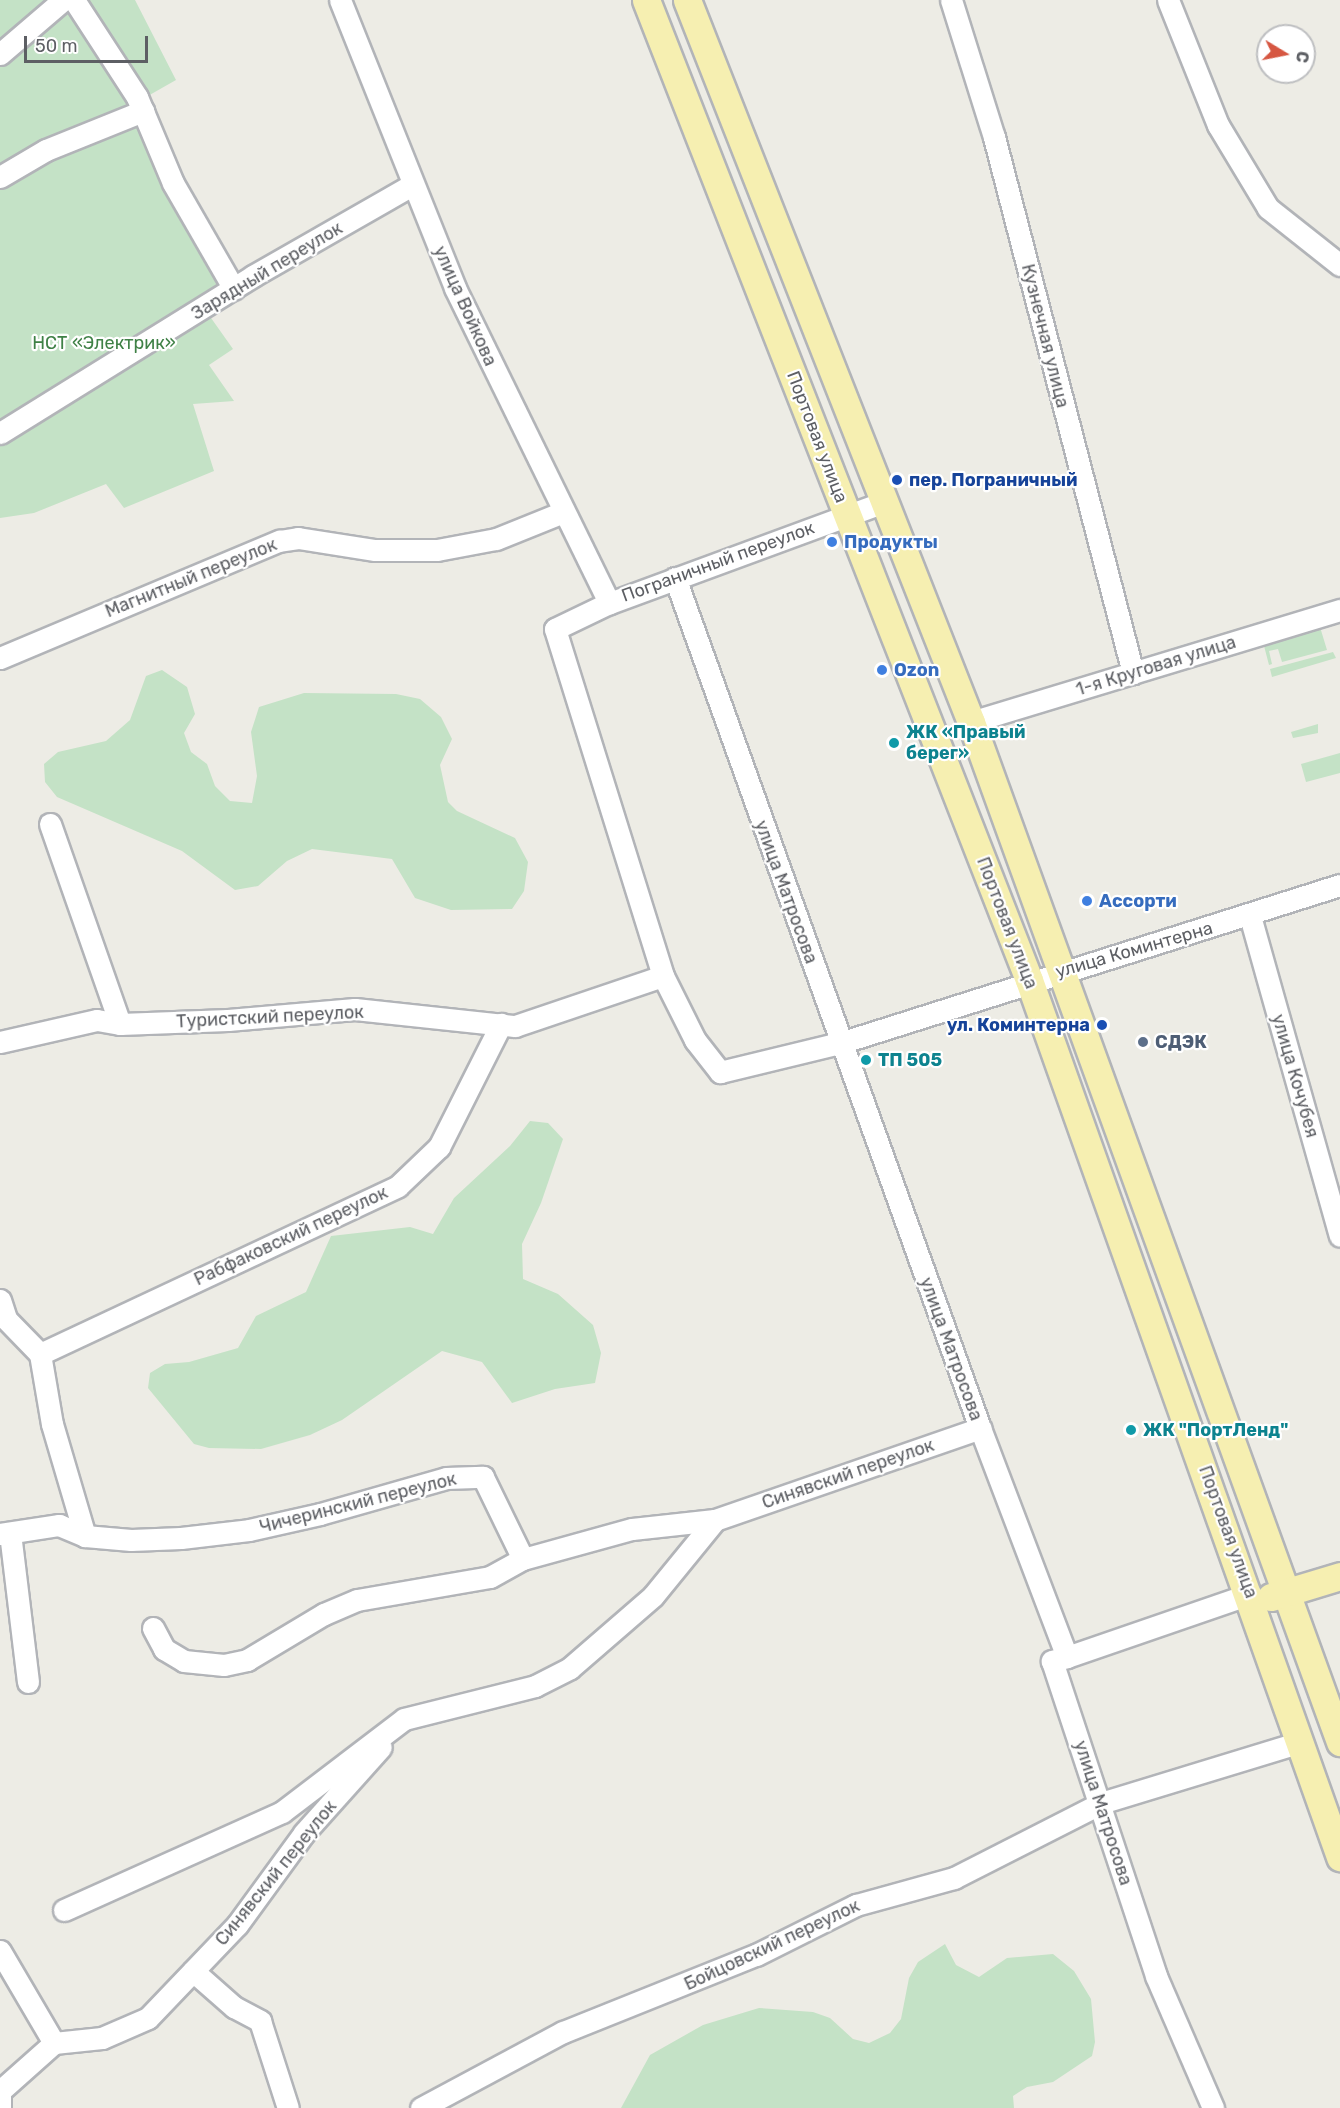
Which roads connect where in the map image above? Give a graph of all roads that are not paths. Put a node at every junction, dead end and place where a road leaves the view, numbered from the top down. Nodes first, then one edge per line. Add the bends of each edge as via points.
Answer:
1 (63, 0) edge
2 (74, 0) edge
3 (340, 0) edge
4 (646, 0) edge
5 (687, 0) edge
6 (951, 0) edge
7 (1168, 0) edge
8 (0, 54) edge
9 (143, 111) junction
10 (0, 177) edge
11 (412, 185) junction
12 (1340, 265) edge
13 (234, 289) junction
14 (0, 433) edge
15 (884, 502) junction
16 (563, 512) junction
17 (848, 515) junction
18 (675, 578) junction
19 (609, 603) junction
20 (1340, 610) edge
21 (0, 658) edge
22 (1133, 674) junction
23 (971, 722) junction
24 (51, 824) dead end
25 (1340, 885) edge
26 (1250, 916) junction
27 (1062, 970) junction
28 (663, 976) junction
29 (1029, 980) junction
30 (120, 1024) junction
31 (501, 1024) junction
32 (0, 1042) edge
33 (840, 1043) junction
34 (1340, 1236) edge
35 (0, 1300) edge
36 (40, 1354) junction
37 (980, 1428) junction
38 (715, 1520) junction
39 (5, 1533) edge
40 (85, 1536) junction
41 (523, 1559) junction
42 (1340, 1576) edge
43 (1286, 1592) junction
44 (1251, 1598) junction
45 (153, 1628) dead end
46 (1067, 1657) junction
47 (28, 1682) dead end
48 (390, 1730) junction
49 (1300, 1742) junction
50 (1340, 1742) edge
51 (1101, 1803) junction
52 (1340, 1857) edge
53 (64, 1910) dead end
54 (0, 1951) edge
55 (193, 1971) junction
56 (54, 2043) junction
57 (0, 2108) edge
58 (288, 2108) edge
59 (422, 2108) edge
60 (1213, 2108) edge

1 - 8 street
2 - 9 street
3 - 11 street, улица Войкова
4 - 17 main road, Портовая улица
5 - 15 main road, Портовая улица
6 - 22 street, Кузнечная улица via 994,137
7 - 12 street via 1218,125 1268,208
9 - 10 street via 46,150
9 - 13 street via 173,183
11 - 13 street, Зарядный переулок
11 - 16 street, улица Войкова via 455,288
13 - 14 street, Зарядный переулок
15 - 17 street, Пограничный переулок
15 - 23 main road, Портовая улица
16 - 19 street, улица Войкова
16 - 21 street, Магнитный переулок via 496,539 437,550 375,550 298,538 279,541
17 - 18 street, Пограничный переулок
17 - 29 main road, Портовая улица
18 - 19 street, Пограничный переулок
18 - 33 street, улица Матросова
19 - 28 street, Пограничный переулок via 555,629
20 - 22 street, 1-я Круговая улица
22 - 23 street, 1-я Круговая улица
23 - 27 main road, Портовая улица
24 - 30 street
25 - 26 street, улица Коминтерна
26 - 27 street, улица Коминтерна
26 - 34 street, улица Кочубея
27 - 29 street, улица Коминтерна
27 - 43 main road, Портовая улица
28 - 31 street, Туристский переулок via 515,1026
28 - 33 street, улица Коминтерна via 695,1040 720,1072
29 - 33 street, улица Коминтерна
29 - 44 main road, Портовая улица
30 - 31 street, Туристский переулок via 355,1010
30 - 32 street, Туристский переулок via 97,1020
31 - 36 street, Рабфаковский переулок via 439,1147 398,1186
33 - 37 street, улица Матросова
35 - 36 street via 6,1319
36 - 40 street via 52,1424
37 - 38 street, Синявский переулок
37 - 46 street, улица Матросова
38 - 41 street, Синявский переулок via 632,1529
38 - 48 street, Синявский переулок via 653,1596 570,1668 535,1686 404,1719
39 - 40 street, Чичеринский переулок via 58,1525
39 - 47 street
40 - 41 street, Чичеринский переулок via 131,1540 249,1530 446,1478 483,1477
41 - 45 street, Синявский переулок via 490,1577 357,1600 324,1614 247,1660 224,1665 184,1660 164,1649
42 - 43 main road
43 - 44 main road
43 - 50 main road, Портовая улица
44 - 46 street
44 - 49 main road, Портовая улица
46 - 51 street, улица Матросова via 1052,1661
48 - 53 street, Синявский переулок via 282,1812
48 - 55 street, Синявский переулок via 377,1756 304,1833 237,1925
49 - 51 street, Бойцовский переулок
49 - 52 main road, Портовая улица
51 - 59 street, Бойцовский переулок via 954,1878 856,1905 756,1955 562,2032
51 - 60 street, улица Матросова via 1156,1976
54 - 56 street
55 - 56 street, Синявский переулок via 148,2018 102,2038
55 - 58 street via 234,2007 260,2021
56 - 57 street via 0,2091

